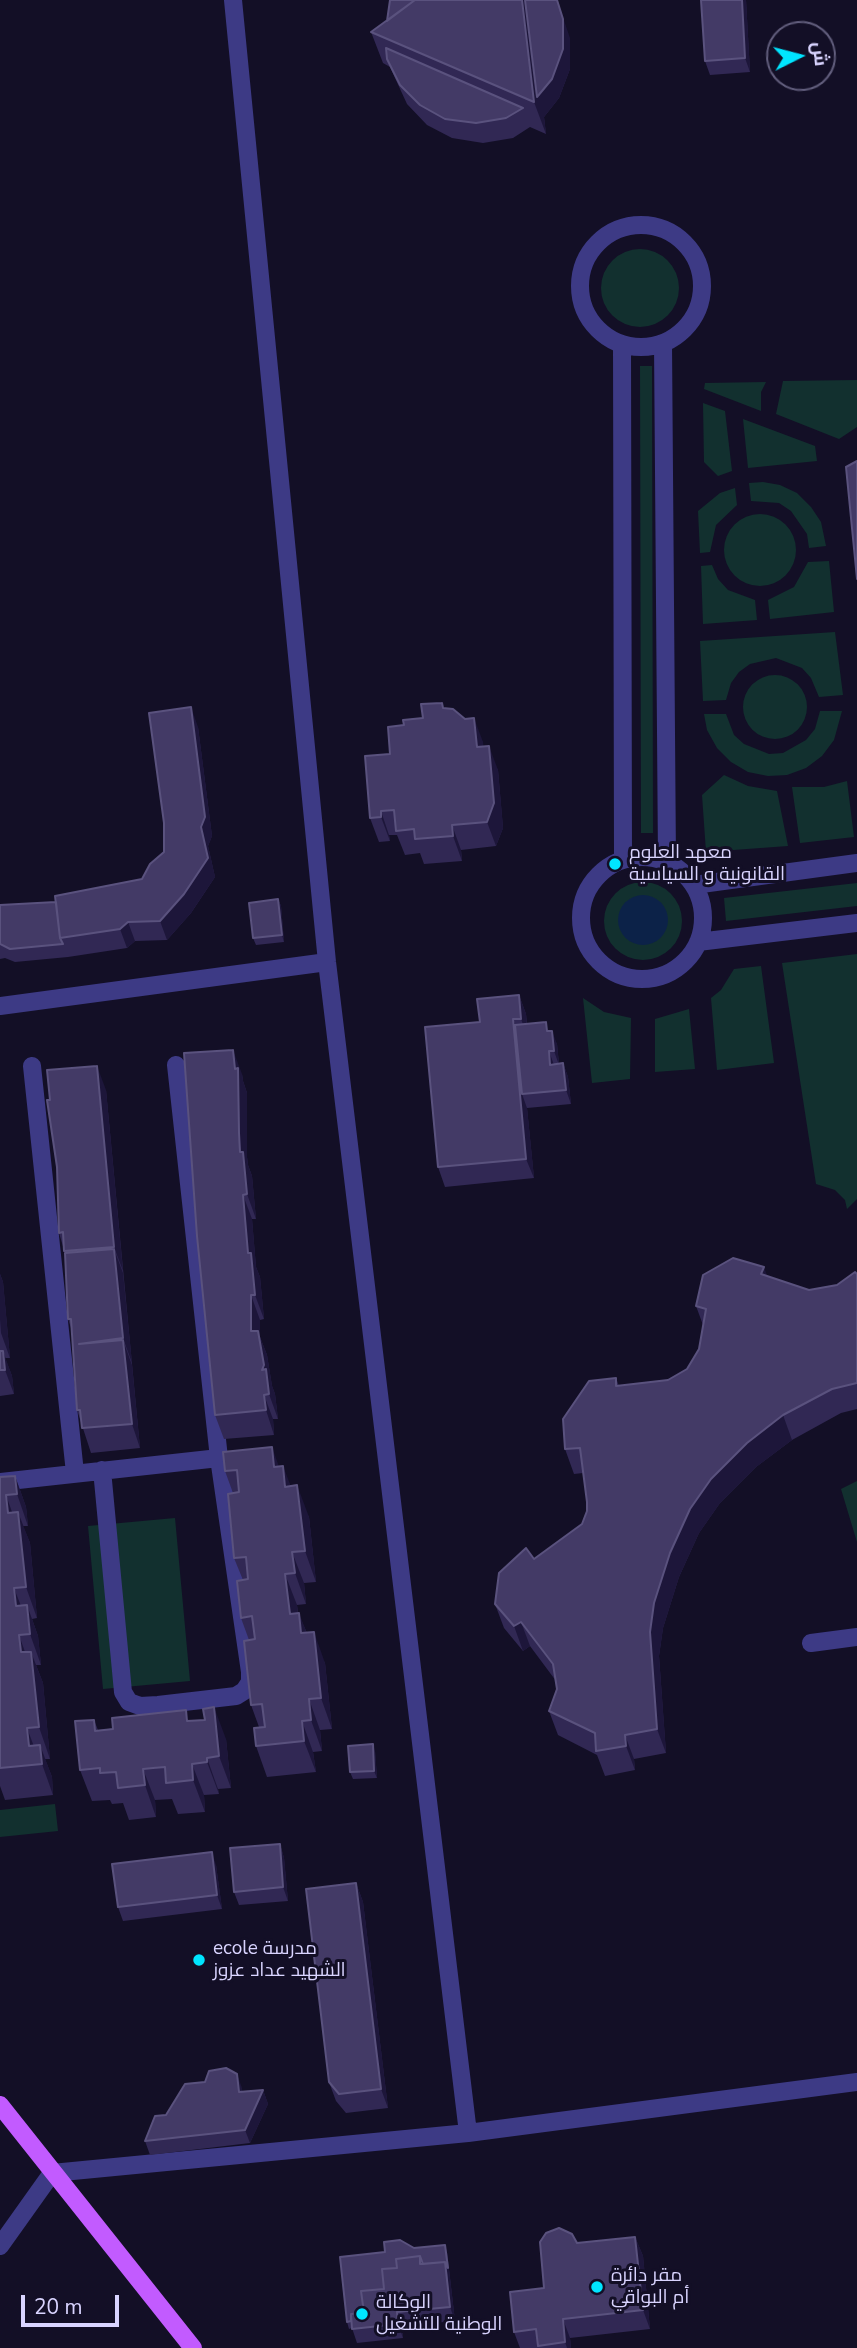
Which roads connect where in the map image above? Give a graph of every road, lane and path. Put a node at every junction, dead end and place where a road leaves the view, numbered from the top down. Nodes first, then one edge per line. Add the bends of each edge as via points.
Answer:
1 (233, 0) edge
2 (663, 343) junction
3 (622, 344) junction
4 (624, 860) junction
5 (667, 862) junction
6 (857, 863) edge
7 (694, 885) junction
8 (857, 923) edge
9 (698, 943) junction
10 (327, 962) junction
11 (0, 1006) edge
12 (176, 1065) dead end
13 (32, 1066) dead end
14 (219, 1458) junction
15 (102, 1471) junction
16 (75, 1473) junction
17 (0, 1482) edge
18 (857, 1637) edge
19 (811, 1643) dead end
20 (857, 2082) edge
21 (0, 2105) edge
22 (468, 2133) junction
23 (52, 2173) junction
24 (0, 2246) edge
25 (193, 2348) edge

1 - 10 street
2 - 3 street via 642,348
2 - 3 street via 682,331 696,313 702,291 699,268 689,248 672,232 650,225 627,226 606,234 581,271 580,294 587,316 601,333
2 - 5 street
3 - 4 street
4 - 5 street via 646,857
4 - 9 street via 604,870 590,887 582,908 582,930 590,951 605,967 625,977 647,979 668,974 686,961
5 - 7 street
6 - 7 street
7 - 9 street via 703,913
8 - 9 street
10 - 11 street
10 - 22 street
12 - 14 street
13 - 16 street
14 - 15 street
14 - 15 street via 250,1682 236,1696 158,1705 129,1702 123,1692
15 - 16 street
16 - 17 street
18 - 19 street
20 - 22 street
21 - 23 main road
22 - 23 street
23 - 24 street
23 - 25 main road

